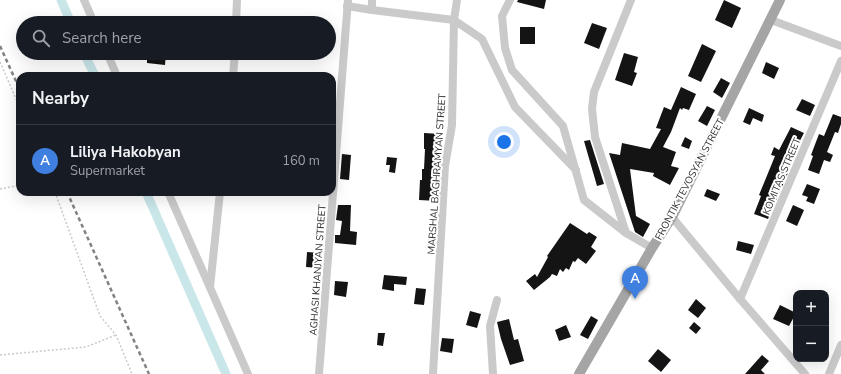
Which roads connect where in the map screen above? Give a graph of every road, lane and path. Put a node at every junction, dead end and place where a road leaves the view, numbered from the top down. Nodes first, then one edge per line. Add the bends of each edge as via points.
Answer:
1 (237, 0) edge
2 (372, 0) edge
3 (457, 0) edge
4 (510, 0) edge
5 (631, 0) edge
6 (780, 0) edge
7 (87, 2) edge
8 (348, 3) edge
9 (372, 10) junction
10 (92, 16) edge
11 (236, 16) edge
12 (454, 20) junction
13 (771, 20) junction
14 (841, 46) edge
15 (110, 60) edge
16 (234, 60) edge
17 (841, 61) edge
18 (0, 62) edge
19 (115, 72) edge
20 (233, 72) edge
21 (16, 99) edge
22 (336, 157) edge
23 (576, 170) junction
24 (16, 186) edge
25 (0, 189) edge
26 (56, 196) edge
27 (170, 196) edge
28 (220, 196) edge
29 (333, 196) edge
30 (672, 217) junction
31 (626, 233) junction
32 (652, 248) junction
33 (210, 288) junction
34 (740, 299) junction
35 (497, 300) dead end
36 (116, 335) junction
37 (841, 345) edge
38 (0, 355) edge
39 (132, 374) edge
40 (248, 374) edge
41 (319, 374) edge
42 (433, 374) edge
43 (493, 374) edge
44 (579, 374) edge
45 (805, 374) edge
46 (829, 374) edge

1 - 11 street
2 - 9 street
3 - 12 street, MARSHAL BAGHRAMYAN STREET
4 - 23 street via 502,16 505,48 512,70 563,126
5 - 31 street via 594,92 592,109 595,137
6 - 13 main road, FRONTIK TEVOSYAN STREET
7 - 10 street
8 - 9 street
8 - 22 street, AGHASI KHANJYAN STREET
9 - 12 street
12 - 23 street via 482,39 515,107
12 - 42 street, MARSHAL BAGHRAMYAN STREET via 452,125 445,166
13 - 14 street
13 - 30 main road, FRONTIK TEVOSYAN STREET
15 - 19 street
16 - 20 street
17 - 34 street, KOMITAS STREET
18 - 21 path
23 - 31 street via 584,200
24 - 25 path
26 - 36 path via 100,316
27 - 33 street
28 - 33 street
29 - 41 street, AGHASI KHANJYAN STREET
30 - 32 main road, FRONTIK TEVOSYAN STREET
30 - 34 street
31 - 32 street
32 - 44 main road, FRONTIK TEVOSYAN STREET
33 - 40 street
34 - 45 street
35 - 43 street via 490,326
36 - 38 path via 86,347
36 - 39 path
37 - 46 street

